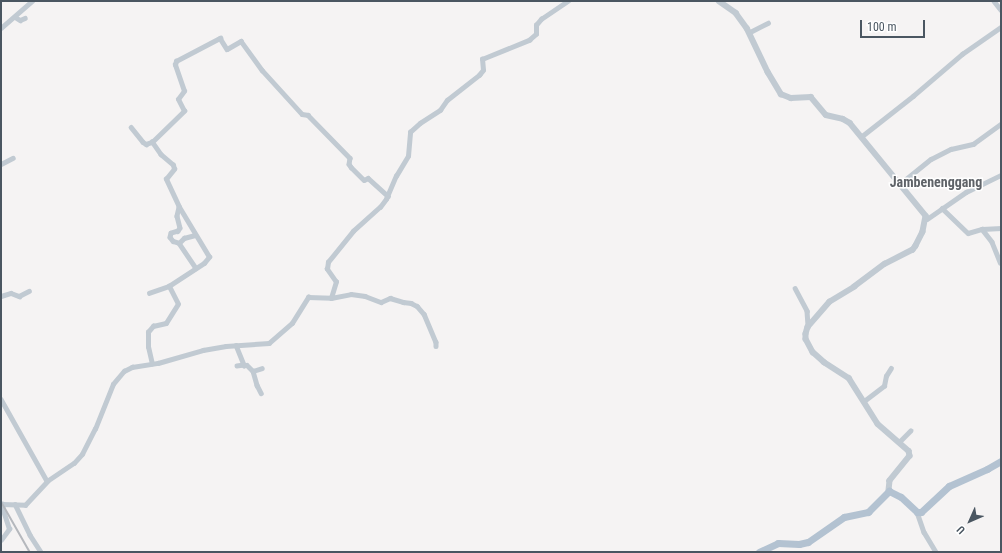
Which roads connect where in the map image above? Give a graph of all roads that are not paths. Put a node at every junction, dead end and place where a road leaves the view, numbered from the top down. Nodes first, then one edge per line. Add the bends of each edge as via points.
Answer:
1 (32, 1) edge
2 (568, 1) edge
3 (994, 1) edge
4 (722, 2) edge
5 (1001, 10) edge
6 (15, 16) junction
7 (25, 18) dead end
8 (768, 23) dead end
9 (1, 28) edge
10 (1001, 28) edge
11 (750, 32) junction
12 (1001, 124) edge
13 (131, 127) dead end
14 (862, 136) junction
15 (152, 142) junction
16 (12, 158) dead end
17 (1, 164) edge
18 (1001, 175) edge
19 (901, 183) junction
20 (388, 196) junction
21 (179, 207) junction
22 (942, 208) junction
23 (927, 219) junction
24 (1001, 228) edge
25 (982, 229) junction
26 (195, 235) junction
27 (179, 243) junction
28 (1000, 262) dead end
29 (196, 268) junction
30 (169, 286) junction
31 (795, 288) dead end
32 (30, 291) dead end
33 (149, 293) dead end
34 (1, 296) edge
35 (331, 298) junction
36 (808, 327) junction
37 (236, 345) junction
38 (436, 346) dead end
39 (152, 364) junction
40 (244, 365) junction
41 (237, 366) dead end
42 (262, 368) dead end
43 (891, 368) dead end
44 (253, 371) junction
45 (262, 393) dead end
46 (1, 398) edge
47 (864, 401) junction
48 (910, 431) dead end
49 (899, 442) junction
50 (1001, 461) edge
51 (47, 481) junction
52 (889, 491) junction
53 (15, 504) junction
54 (917, 512) junction
55 (1, 540) edge
56 (41, 552) edge
57 (759, 552) edge
58 (936, 552) edge

1 - 6 street
2 - 20 street via 541,19 536,25 536,34 529,40 482,59 483,70 479,75 447,100 440,110 410,132 408,156
3 - 5 street
4 - 11 street via 736,13
6 - 7 street via 20,20
6 - 9 street
8 - 11 street
10 - 14 street via 962,54
11 - 14 street via 768,72 782,94 791,98 811,97 826,115 848,121
12 - 19 street via 972,144 952,149 931,159
13 - 15 street via 143,142
14 - 19 street
15 - 20 street via 184,111 178,100 184,91 175,62 219,38 227,49 241,41 262,70 302,114 308,115 350,158 351,167 364,180 368,178
15 - 21 street via 174,167 166,179
16 - 17 street
18 - 22 street via 966,192
19 - 23 street
20 - 35 street via 380,207 347,237 328,262 328,269 336,282
21 - 26 street
21 - 27 street via 179,229 170,236 173,241
22 - 23 street
22 - 25 street via 968,233
23 - 36 street via 921,238 913,250 884,264 855,287 830,302
24 - 25 street
25 - 28 street via 992,242
26 - 27 street via 184,238
26 - 29 street via 209,257
27 - 29 street
29 - 30 street
30 - 33 street
30 - 39 street via 178,304 166,323 153,326 148,332
31 - 36 street via 807,311
32 - 34 street via 19,296
35 - 37 street via 308,297 292,323 269,343
35 - 38 street via 350,294 381,302 390,298 411,303 424,314
36 - 47 street via 806,339 810,347 822,361 849,378
37 - 39 street via 203,350
37 - 40 street
39 - 51 street via 132,367 118,377 82,454 74,463
40 - 41 street
40 - 44 street
42 - 44 street
43 - 47 street via 884,386
44 - 45 street via 256,385
46 - 51 street
47 - 49 street via 878,424
48 - 49 street
49 - 52 street via 908,449 910,455 890,481
50 - 54 main road via 948,486 924,511
51 - 53 street via 25,505
52 - 54 main road via 901,497
52 - 57 main road via 868,512 844,517 808,542 778,542
53 - 55 street via 2,504 9,529
53 - 56 street
54 - 58 street via 924,532

